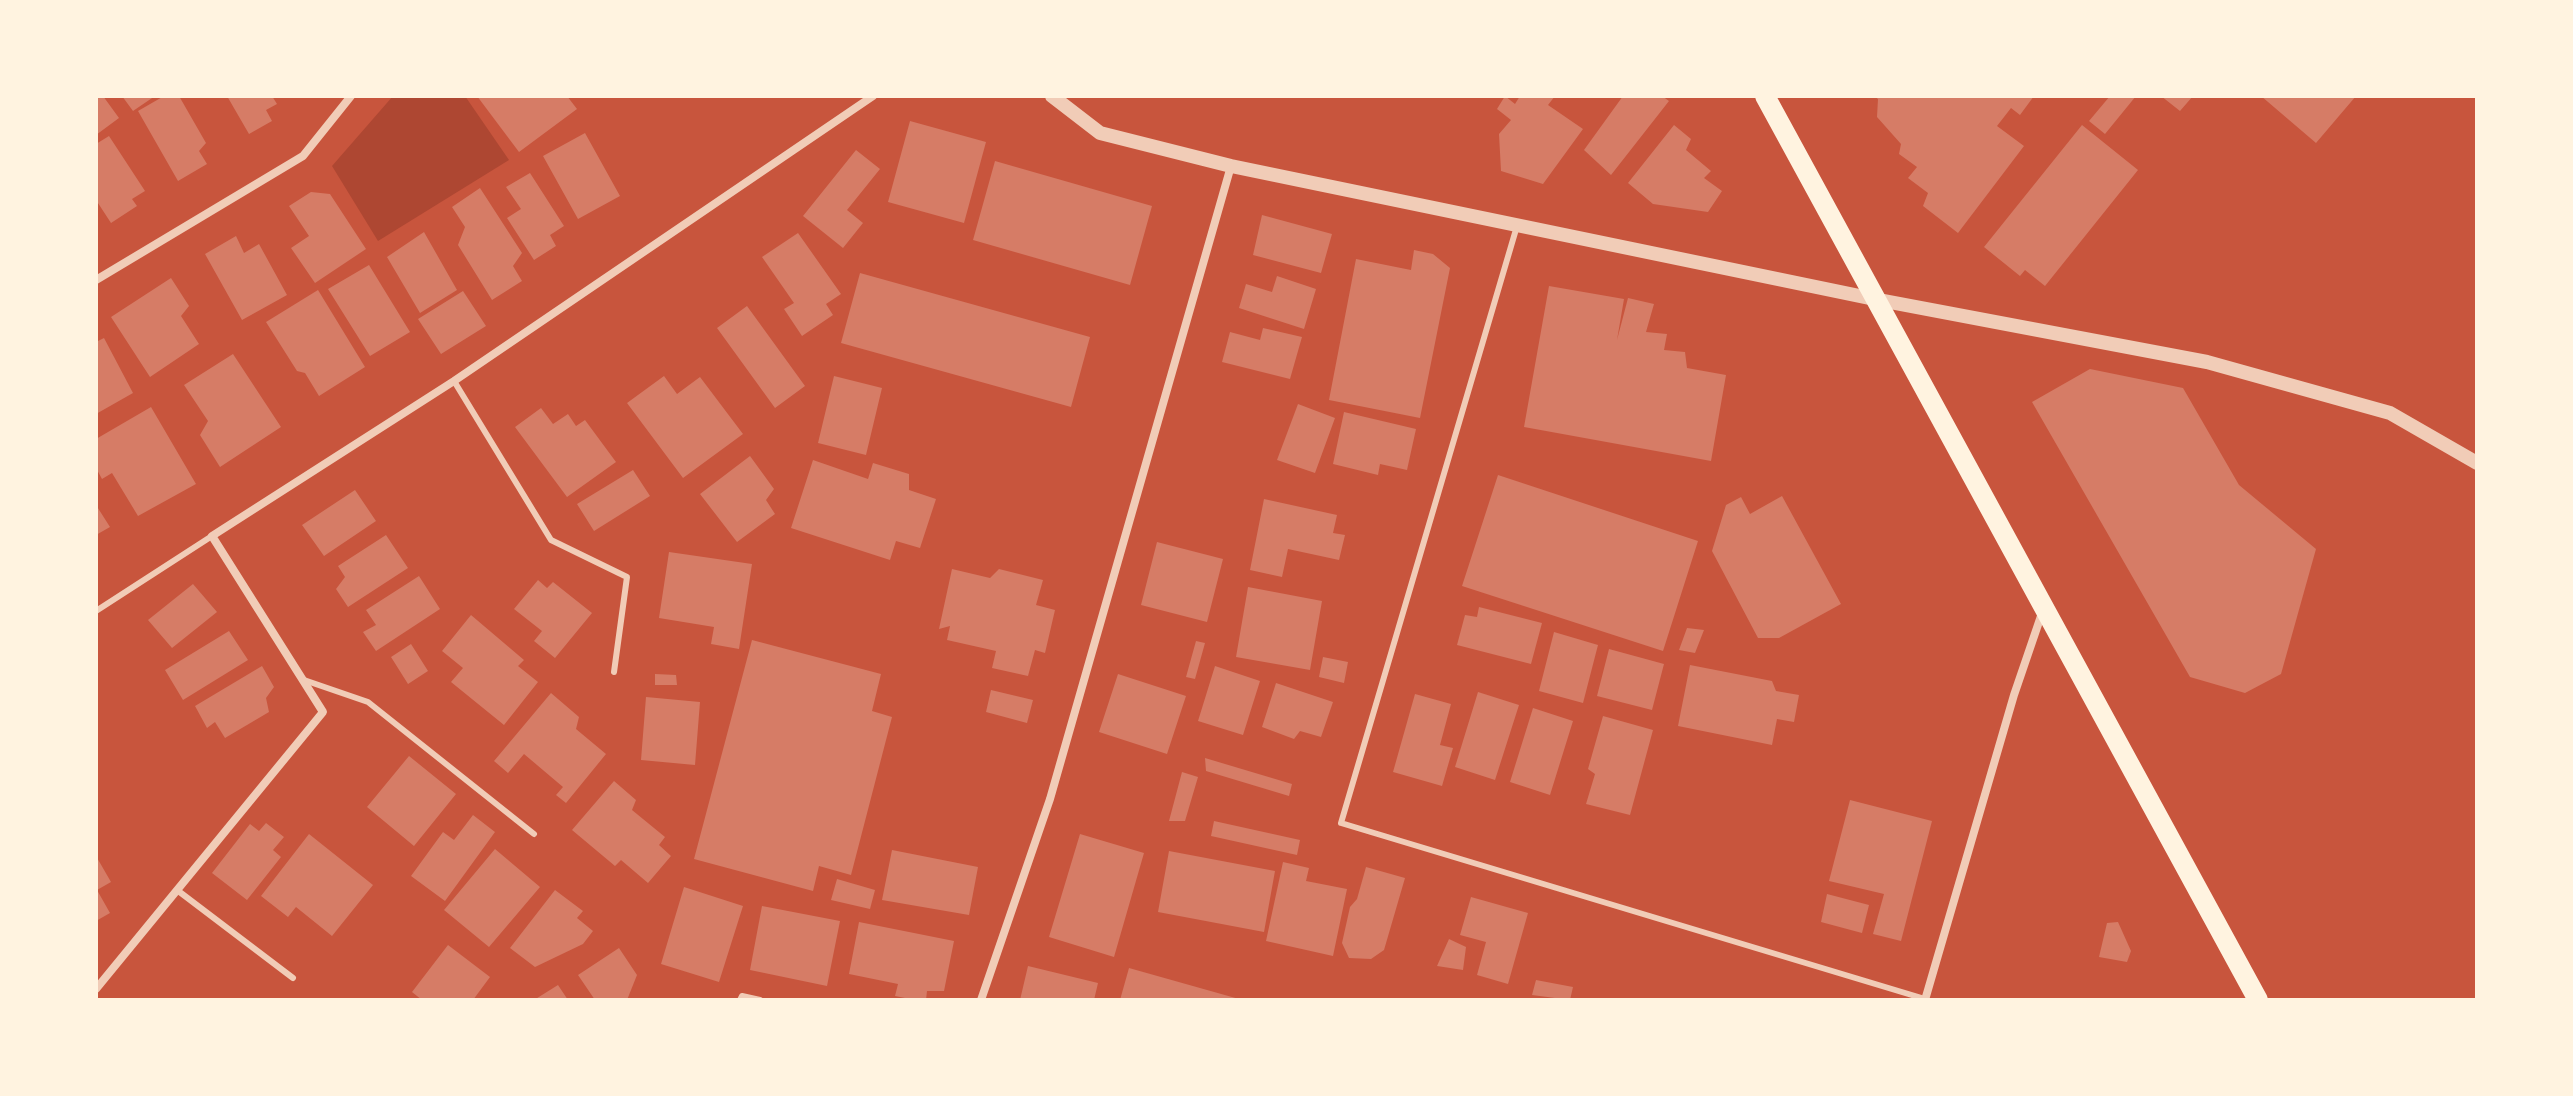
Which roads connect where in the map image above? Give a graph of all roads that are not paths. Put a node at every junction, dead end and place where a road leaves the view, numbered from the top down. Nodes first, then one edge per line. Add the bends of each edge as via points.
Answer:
1 (351, 96) edge
2 (873, 96) edge
3 (1052, 96) edge
4 (1765, 96) edge
5 (1231, 166) junction
6 (1517, 226) junction
7 (96, 280) edge
8 (1879, 300) junction
9 (454, 381) junction
10 (2477, 463) edge
11 (212, 536) junction
12 (2044, 608) junction
13 (96, 611) edge
14 (614, 672) dead end
15 (304, 680) junction
16 (534, 834) dead end
17 (177, 890) junction
18 (293, 978) dead end
19 (96, 989) edge
20 (1925, 999) edge
21 (740, 1000) edge
22 (760, 1000) edge
23 (981, 1000) edge
24 (2258, 1000) edge

1 - 7 street via 303,156
2 - 9 street
3 - 5 street via 1100,133
4 - 8 main road
5 - 6 street
5 - 23 street via 1050,799
6 - 8 street
6 - 20 lane via 1341,823
8 - 10 street via 2207,362 2390,413
8 - 12 main road
9 - 11 street
9 - 14 lane via 551,540 627,577
11 - 13 lane
11 - 15 street
12 - 20 street
12 - 24 main road
15 - 16 lane via 368,702
15 - 17 street via 323,712
17 - 18 lane
17 - 19 street
21 - 22 lane

